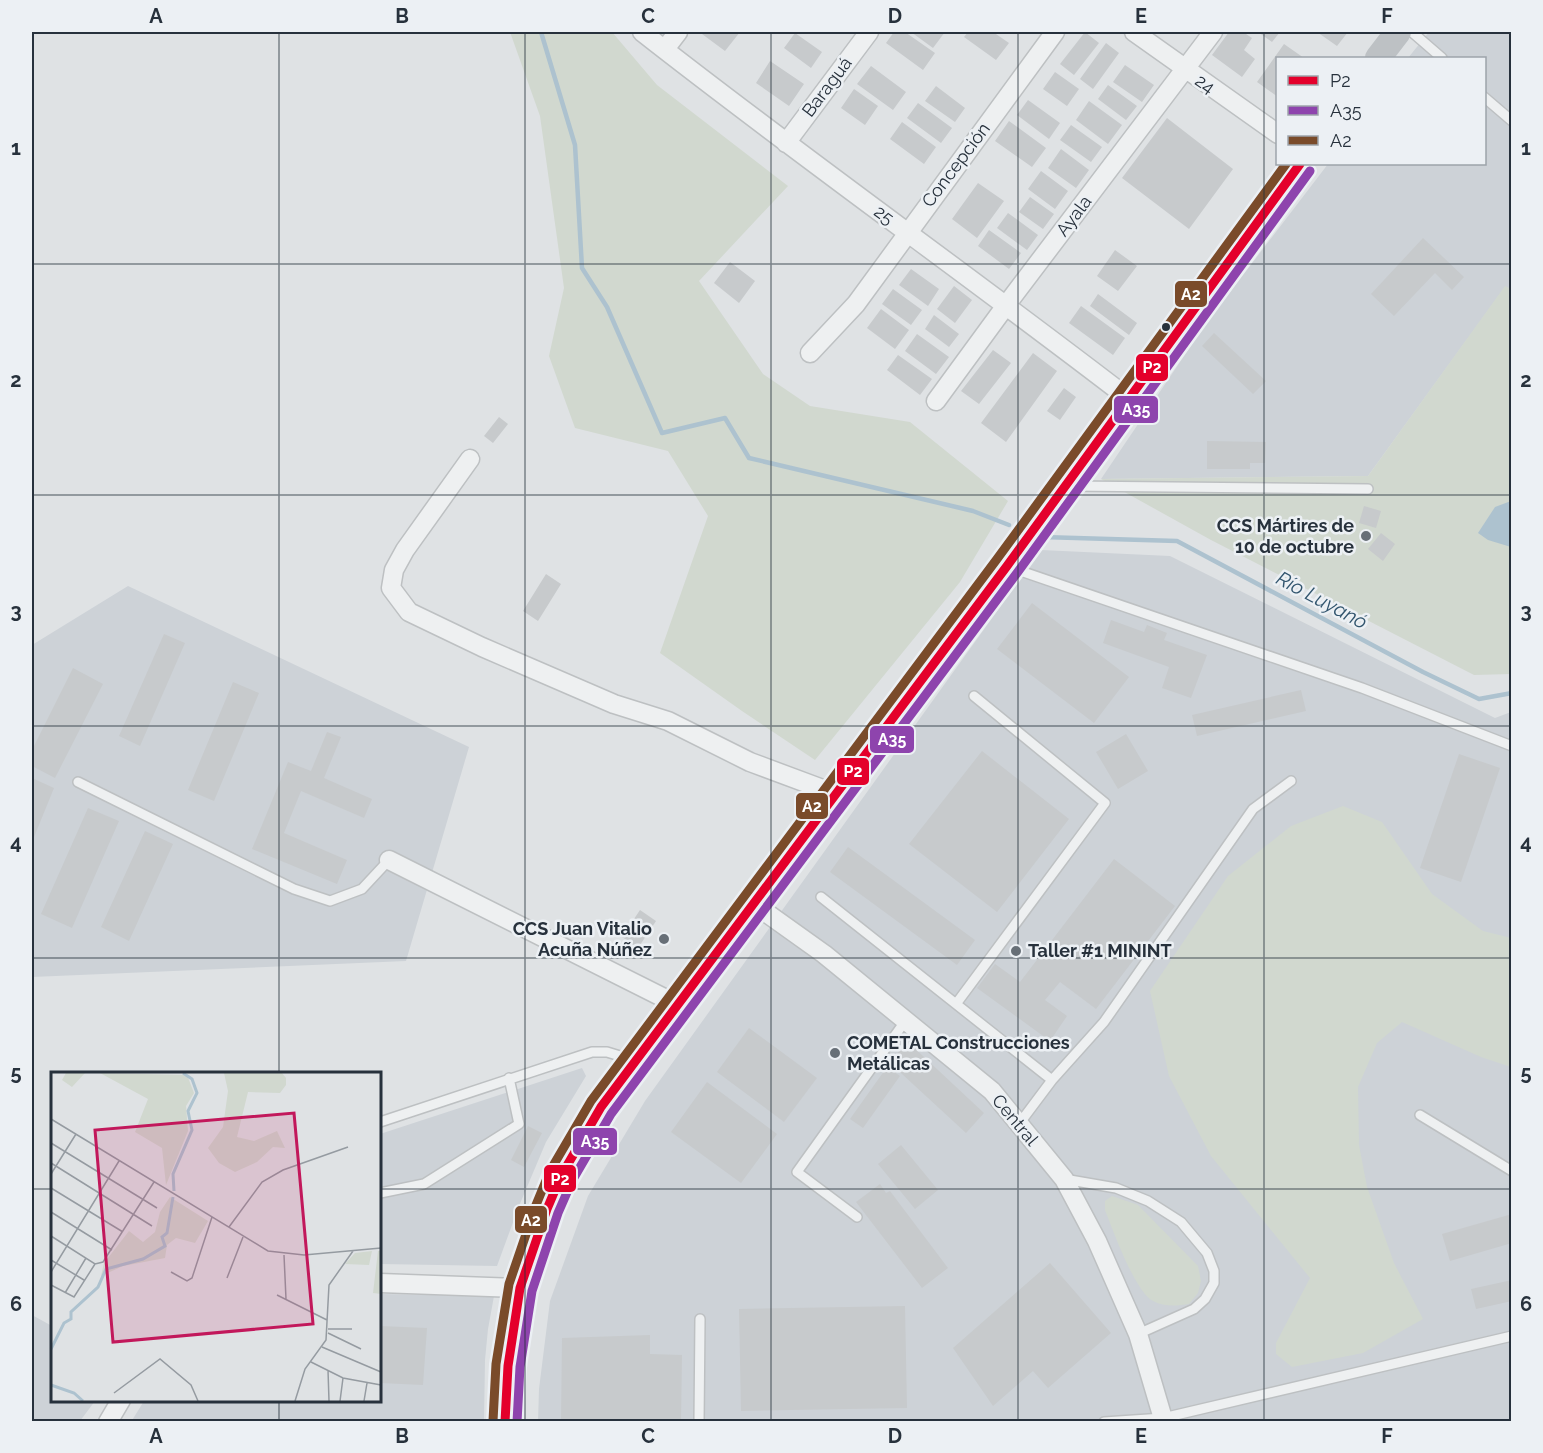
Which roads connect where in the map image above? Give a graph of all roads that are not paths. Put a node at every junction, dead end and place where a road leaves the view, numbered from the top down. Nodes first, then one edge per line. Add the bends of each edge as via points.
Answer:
1 (642, 32) edge
2 (678, 32) edge
3 (869, 32) edge
4 (1055, 32) edge
5 (1134, 32) edge
6 (1213, 32) edge
7 (1398, 32) edge
8 (1412, 32) edge
9 (665, 50) junction
10 (1379, 57) edge
11 (1441, 57) edge
12 (1185, 70) junction
13 (1486, 98) edge
14 (1512, 121) edge
15 (1276, 129) edge
16 (786, 143) junction
17 (1299, 165) edge
18 (907, 232) junction
19 (1007, 304) junction
20 (810, 352) dead end
21 (1128, 398) junction
22 (936, 401) dead end
23 (470, 459) dead end
24 (1064, 486) junction
25 (1368, 489) dead end
26 (1007, 566) junction
27 (974, 696) dead end
28 (1512, 746) edge
29 (1291, 781) dead end
30 (78, 782) dead end
31 (836, 794) junction
32 (388, 860) joint
33 (821, 897) dead end
34 (753, 904) junction
35 (676, 1004) junction
36 (956, 1004) junction
37 (906, 1020) junction
38 (635, 1061) junction
39 (509, 1078) junction
40 (1052, 1080) junction
41 (1420, 1115) dead end
42 (381, 1122) edge
43 (1019, 1124) junction
44 (1512, 1171) edge
45 (1064, 1179) junction
46 (381, 1193) edge
47 (857, 1217) dead end
48 (381, 1283) edge
49 (520, 1288) junction
50 (700, 1319) dead end
51 (1138, 1334) junction
52 (1512, 1336) edge
53 (120, 1402) edge
54 (1164, 1420) edge
55 (108, 1422) edge
56 (505, 1422) edge
57 (699, 1422) edge
58 (1104, 1422) edge

1 - 9 street, 25
2 - 9 street
3 - 16 street, Baraguá
4 - 18 street, Concepción
5 - 12 street, 24
6 - 12 street, Ayala
7 - 10 main road
8 - 11 lane
9 - 16 street, 25
12 - 15 street, 24
12 - 19 street, Ayala
13 - 14 lane
16 - 18 street, 25
17 - 21 main road
18 - 19 street, 25
18 - 20 street, Concepción via 856,304
19 - 21 street, 25
19 - 22 street, Ayala
21 - 24 main road
23 - 31 street via 394,570 391,588 409,612 614,704 668,721 750,762
24 - 25 lane
24 - 26 main road
26 - 28 lane via 1362,688
26 - 31 main road
27 - 36 lane via 1105,803
29 - 40 lane via 1253,809 1104,1023
30 - 32 lane via 294,890 330,901 362,889
31 - 34 main road
32 - 35 street
33 - 36 lane
34 - 35 main road
34 - 37 street, Central via 824,954
35 - 38 main road
36 - 40 lane
37 - 43 street, Central via 992,1090
37 - 47 lane via 797,1172
38 - 39 lane via 607,1052 592,1052
38 - 49 main road via 601,1107 561,1176
39 - 42 lane
39 - 46 lane via 519,1124 424,1184
40 - 43 lane
41 - 44 lane
43 - 45 street, Central
45 - 51 street, Central via 1097,1241
45 - 51 lane via 1116,1188 1148,1201 1181,1222 1207,1253 1214,1283 1205,1299 1194,1309
48 - 49 street
49 - 56 main road via 508,1366
50 - 57 lane
51 - 54 street, Central
52 - 54 lane
53 - 55 street
54 - 58 lane

